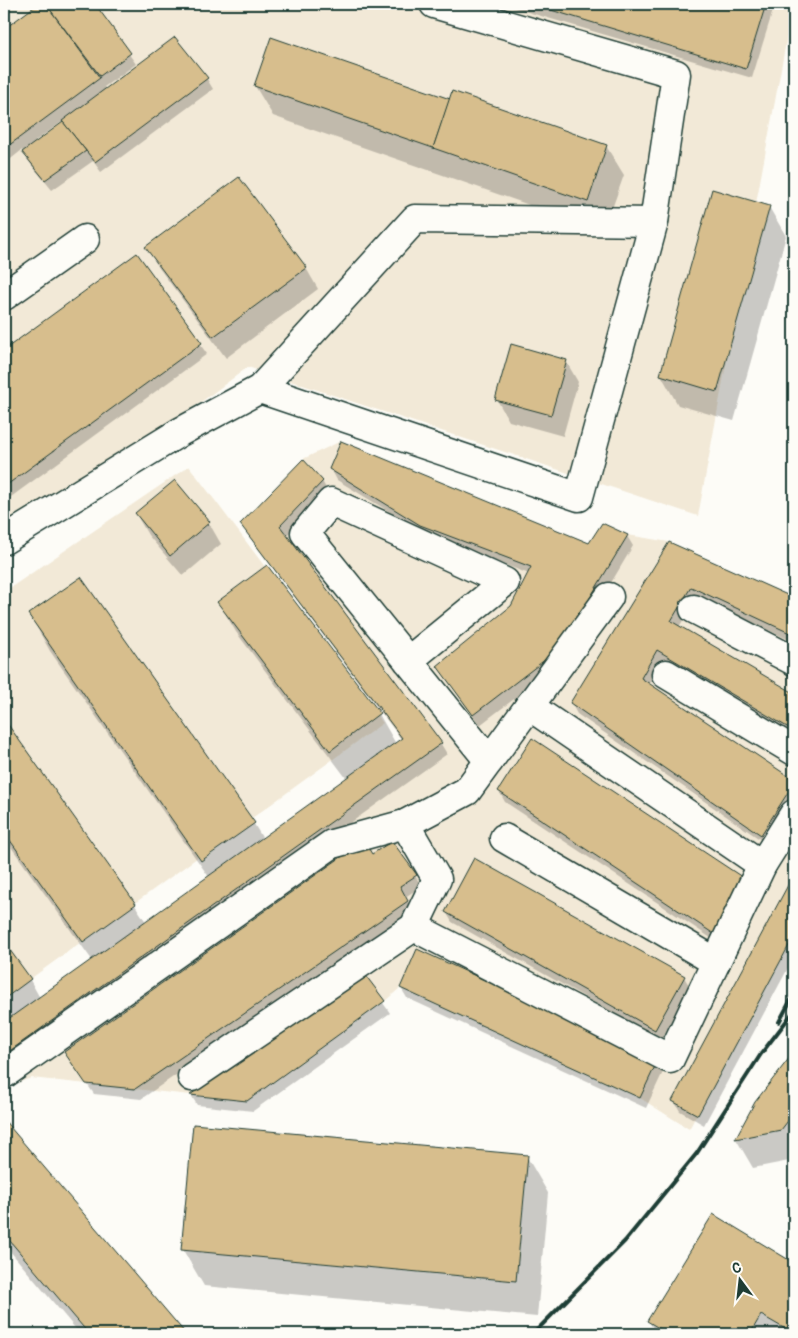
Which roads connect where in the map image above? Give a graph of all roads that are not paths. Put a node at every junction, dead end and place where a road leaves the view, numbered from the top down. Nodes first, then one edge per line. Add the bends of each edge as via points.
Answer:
1 (434, 4) edge
2 (654, 222) junction
3 (85, 239) dead end
4 (4, 296) edge
5 (260, 390) junction
6 (4, 540) edge
7 (609, 597) dead end
8 (694, 609) dead end
9 (408, 661) junction
10 (794, 661) edge
11 (666, 674) dead end
12 (529, 706) junction
13 (794, 750) edge
14 (489, 761) junction
15 (794, 814) edge
16 (405, 824) junction
17 (504, 838) dead end
18 (762, 865) junction
19 (414, 927) junction
20 (716, 962) junction
21 (4, 1074) edge
22 (192, 1077) dead end

1 - 2 lane via 676,74
2 - 5 lane via 415,219
2 - 5 lane via 579,497
3 - 4 lane
5 - 6 lane via 180,432
7 - 12 lane
8 - 10 lane
9 - 9 lane via 505,582 331,502 305,533
9 - 14 lane
11 - 13 lane
12 - 14 lane
12 - 18 lane
14 - 16 lane via 467,791
15 - 18 lane
16 - 19 lane via 437,880
16 - 21 lane via 332,844
17 - 20 lane
18 - 20 lane
19 - 20 lane via 670,1059
19 - 22 lane

